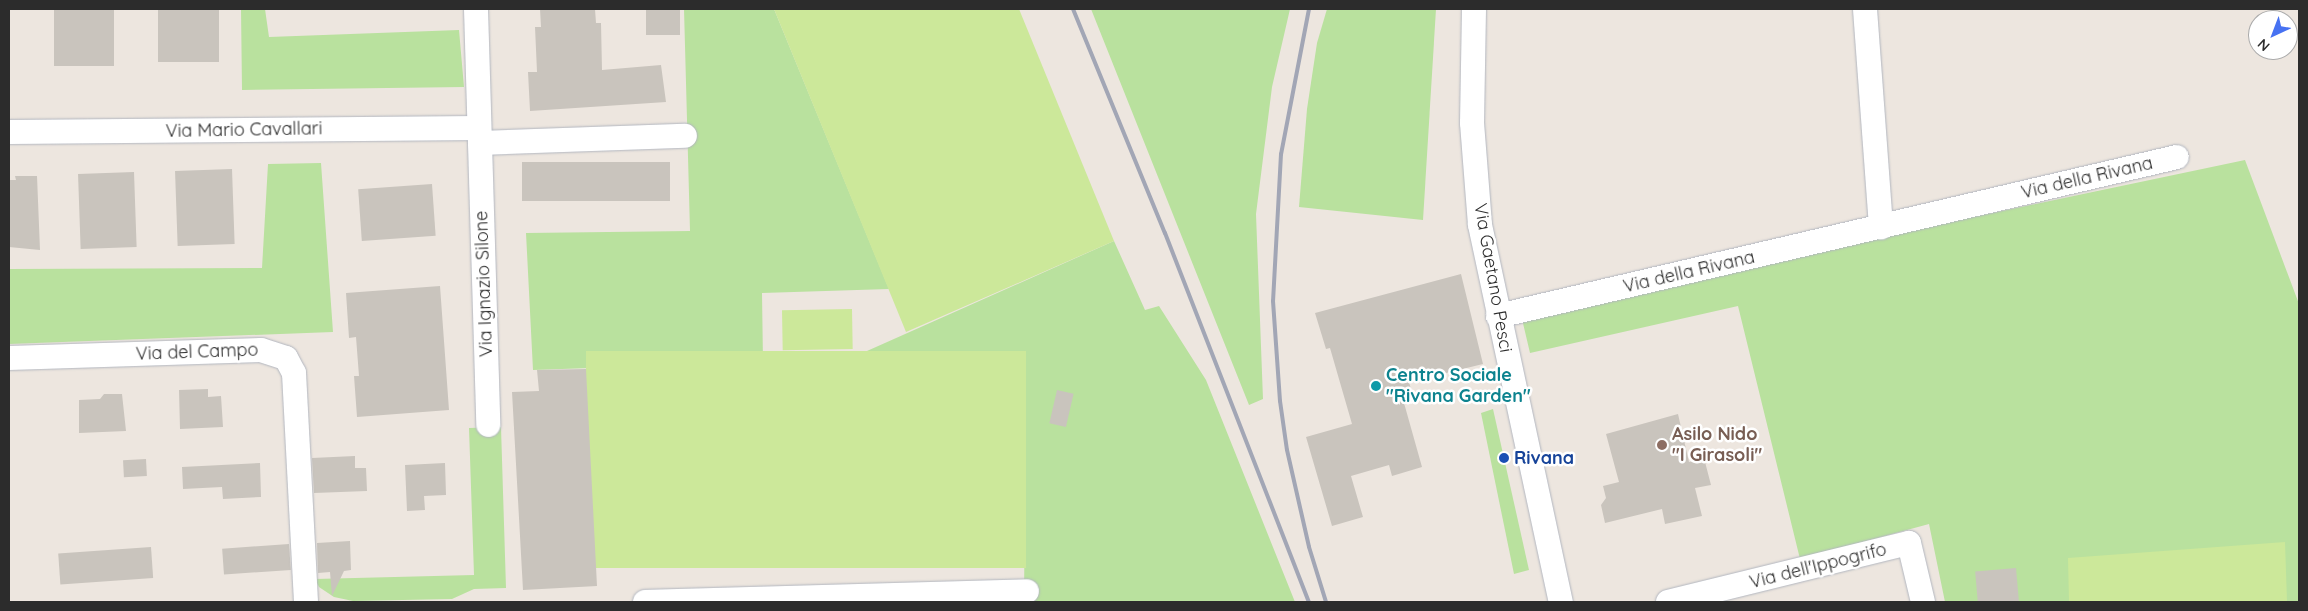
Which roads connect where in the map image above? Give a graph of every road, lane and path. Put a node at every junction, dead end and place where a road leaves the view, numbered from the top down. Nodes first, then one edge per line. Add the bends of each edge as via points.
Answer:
1 (476, 9) edge
2 (1474, 9) edge
3 (1865, 9) edge
4 (9, 132) edge
5 (479, 136) junction
6 (685, 136) dead end
7 (2177, 157) dead end
8 (1881, 228) junction
9 (1498, 316) junction
10 (9, 358) edge
11 (488, 425) dead end
12 (1027, 591) dead end
13 (306, 602) edge
14 (645, 602) edge
15 (1561, 602) edge
16 (1668, 602) edge
17 (1923, 602) edge

1 - 5 street, Via Ignazio Silone
2 - 9 street, Via Gaetano Pesci via 1472,123 1479,216
3 - 8 street
4 - 5 street, Via Mario Cavallari
5 - 6 street
5 - 11 street, Via Ignazio Silone
7 - 8 street, Via della Rivana
8 - 9 street, Via della Rivana
9 - 15 street, Via Gaetano Pesci
10 - 13 street, Via del Campo via 261,350 286,358 294,373
12 - 14 street
16 - 17 street, Via dell'Ippogrifo via 1909,543

